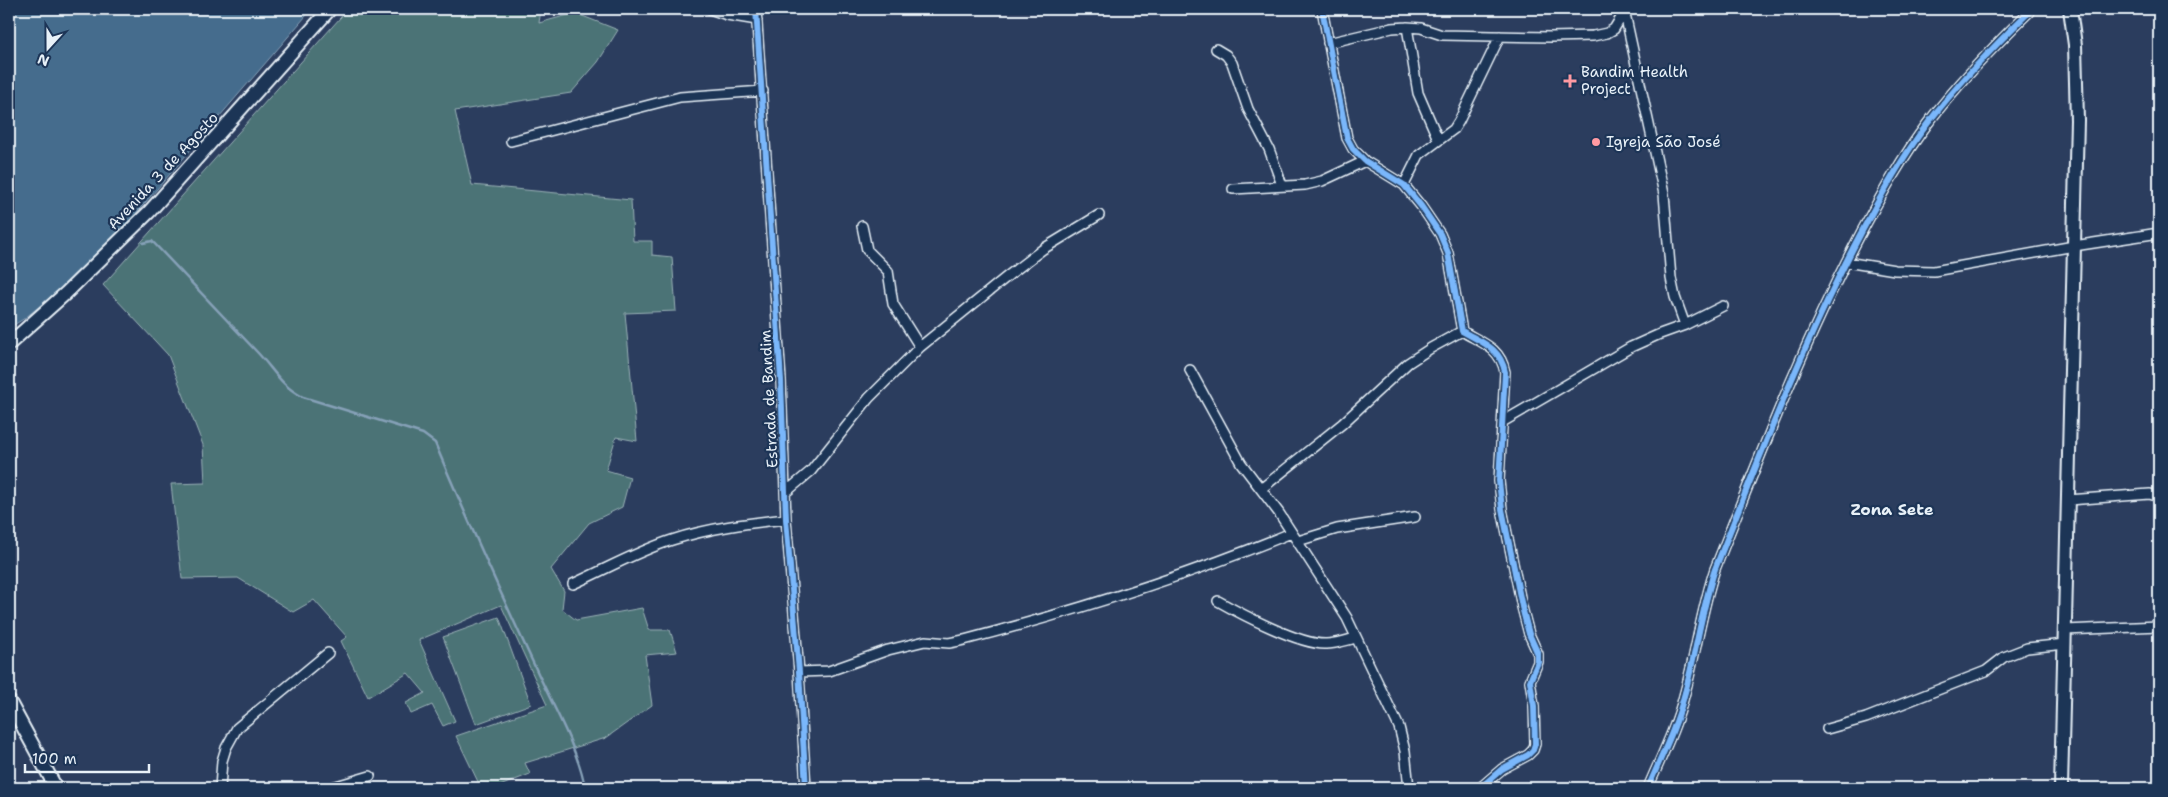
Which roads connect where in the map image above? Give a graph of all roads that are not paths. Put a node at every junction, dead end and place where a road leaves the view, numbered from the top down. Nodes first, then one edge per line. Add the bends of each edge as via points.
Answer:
1 (330, 9) edge
2 (710, 9) edge
3 (756, 9) edge
4 (1322, 9) edge
5 (2032, 9) edge
6 (2070, 9) edge
7 (1624, 10) edge
8 (757, 20) junction
9 (1406, 27) junction
10 (1500, 36) junction
11 (1328, 43) junction
12 (1216, 49) dead end
13 (763, 90) junction
14 (1438, 139) junction
15 (511, 140) dead end
16 (1365, 161) junction
17 (1282, 185) junction
18 (1404, 185) junction
19 (1233, 189) dead end
20 (1099, 216) dead end
21 (862, 226) dead end
22 (2159, 233) edge
23 (2074, 246) junction
24 (1846, 262) junction
25 (1723, 306) dead end
26 (1685, 325) junction
27 (1462, 331) junction
28 (9, 344) edge
29 (920, 347) junction
30 (1190, 370) dead end
31 (1504, 421) junction
32 (1261, 489) junction
33 (786, 493) junction
34 (2159, 497) edge
35 (2068, 500) junction
36 (1415, 517) dead end
37 (786, 519) junction
38 (1292, 533) junction
39 (1298, 541) junction
40 (573, 584) dead end
41 (1218, 601) dead end
42 (2159, 626) edge
43 (2066, 630) junction
44 (1356, 638) junction
45 (2065, 644) junction
46 (328, 653) dead end
47 (799, 672) junction
48 (9, 701) edge
49 (1827, 729) dead end
50 (370, 776) dead end
51 (56, 788) edge
52 (220, 788) edge
53 (329, 788) edge
54 (806, 788) edge
55 (1409, 788) edge
56 (1480, 788) edge
57 (1648, 788) edge
58 (2060, 788) edge

1 - 28 street, Avenida 3 de Agosto via 149,212
2 - 8 street
3 - 8 street, Estrada de Bandim
4 - 11 street
5 - 24 street via 1991,49 1927,124 1880,198
6 - 23 street via 2077,120
7 - 10 street via 1614,29 1607,34
7 - 26 street via 1664,194 1671,278
8 - 13 street, Estrada de Bandim
9 - 10 street via 1442,35
9 - 11 street
9 - 14 street via 1418,93
10 - 14 street via 1454,129
11 - 16 street via 1347,138
12 - 17 street via 1232,63 1248,110 1269,149
13 - 15 street via 666,100
13 - 33 street, Estrada de Bandim
14 - 18 street via 1418,155
16 - 17 street via 1322,181
16 - 18 street
17 - 19 street
18 - 27 street via 1422,206 1448,253
20 - 29 street via 1043,249
21 - 29 street via 867,250 888,271 892,304
22 - 23 street
23 - 24 street via 1934,271 1894,270
23 - 35 street
24 - 57 street via 1814,326 1715,569 1675,727
25 - 26 street
26 - 31 street via 1631,347
27 - 31 street via 1497,352 1503,361
27 - 32 street via 1408,363 1342,424
29 - 33 street via 869,398 811,471
30 - 32 street via 1236,454
31 - 56 street via 1499,472 1502,509 1529,634 1538,654 1530,682 1535,744 1528,755 1502,769
32 - 38 street
33 - 37 street, Estrada de Bandim
34 - 35 street via 2150,494
35 - 43 street
36 - 39 street via 1337,529
37 - 40 street via 736,525 673,540
37 - 47 street, Estrada de Bandim
38 - 39 street
38 - 47 street via 1176,578 1084,608 964,640 949,643 925,641 829,671
39 - 44 street
41 - 44 street via 1251,619 1314,644
42 - 43 street
43 - 45 street
44 - 55 street via 1401,733
45 - 49 street via 2027,648 2004,657 1986,671 1866,718
45 - 58 street
46 - 52 street via 237,728 222,761
47 - 54 street, Estrada de Bandim
48 - 51 street
50 - 53 street

